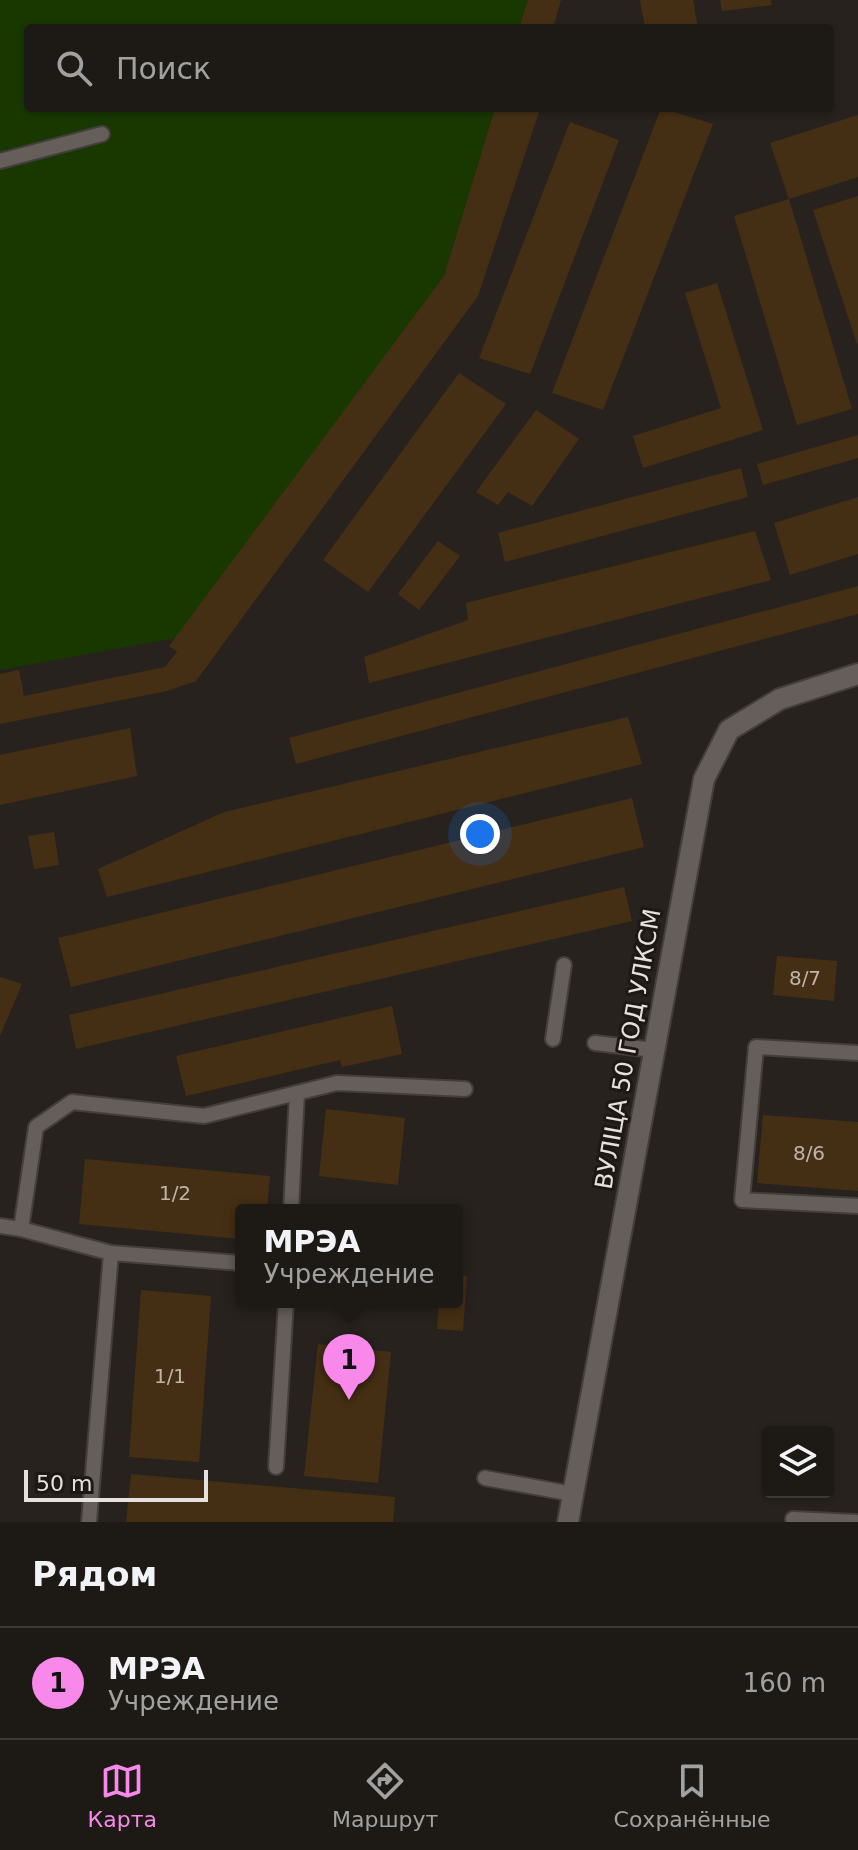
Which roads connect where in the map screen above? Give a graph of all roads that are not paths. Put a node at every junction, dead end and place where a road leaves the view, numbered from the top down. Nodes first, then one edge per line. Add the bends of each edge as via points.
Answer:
1 (102, 134) dead end
2 (0, 161) edge
3 (858, 674) edge
4 (564, 965) dead end
5 (553, 1039) dead end
6 (595, 1043) dead end
7 (654, 1050) junction
8 (858, 1053) edge
9 (465, 1089) dead end
10 (297, 1093) junction
11 (291, 1204) edge
12 (858, 1206) edge
13 (0, 1226) edge
14 (21, 1229) junction
15 (111, 1253) junction
16 (235, 1263) edge
17 (286, 1308) edge
18 (276, 1467) dead end
19 (485, 1478) dead end
20 (573, 1494) junction
21 (793, 1519) dead end
22 (89, 1522) edge
23 (568, 1522) edge
24 (856, 1522) edge

1 - 2 lane
3 - 7 main road, ВУЛІЦА 50 ГОД УЛКСМ via 780,699 729,730 704,779
4 - 5 lane
6 - 7 lane
7 - 20 main road, ВУЛІЦА 50 ГОД УЛКСМ
8 - 12 lane via 756,1047 742,1200
9 - 10 lane via 337,1083
10 - 11 lane
10 - 14 lane via 204,1116 72,1102 36,1127
13 - 14 lane
14 - 15 lane
15 - 16 lane
15 - 22 lane
17 - 18 lane
19 - 20 lane
20 - 23 main road, ВУЛІЦА 50 ГОД УЛКСМ
21 - 24 lane

